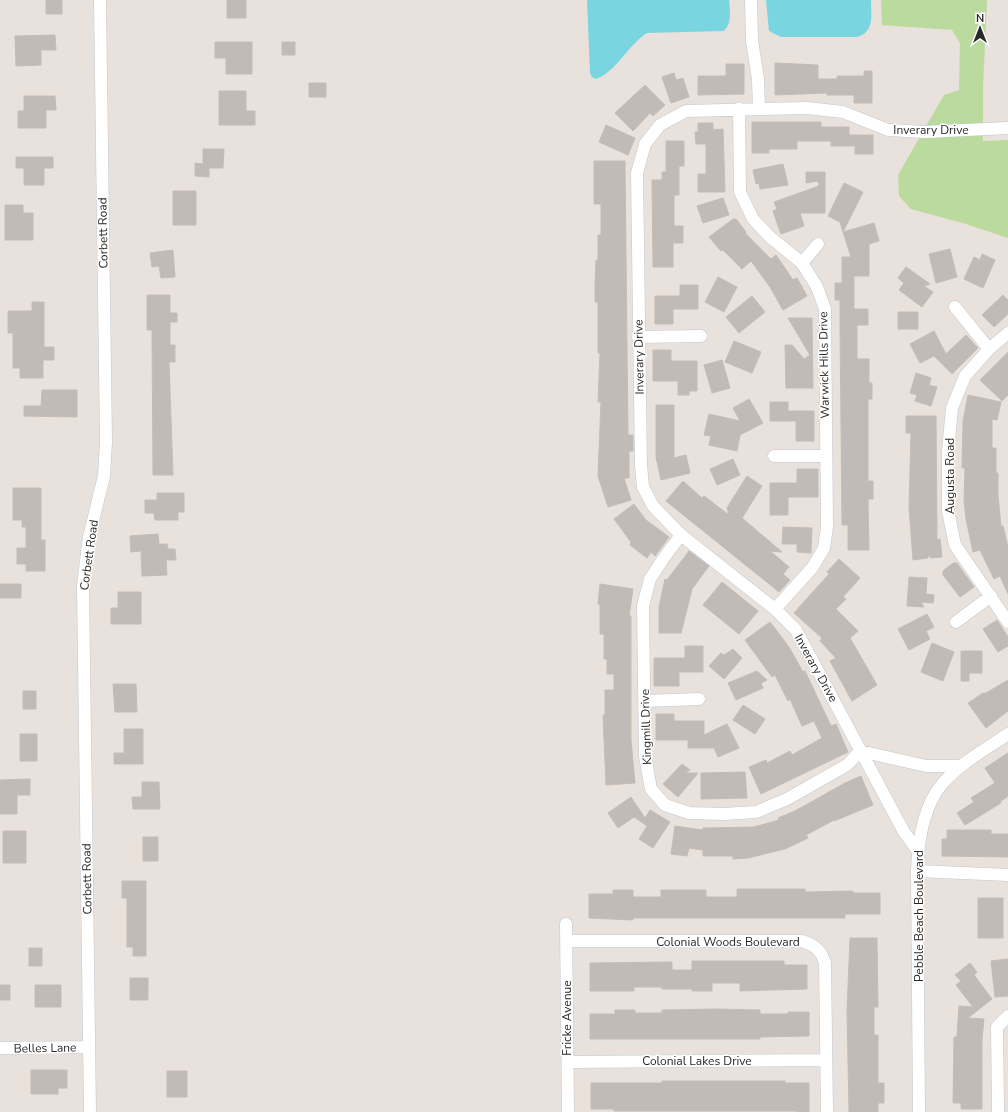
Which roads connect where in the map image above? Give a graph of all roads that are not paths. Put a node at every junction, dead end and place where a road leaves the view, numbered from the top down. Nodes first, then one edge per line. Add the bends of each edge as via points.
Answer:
1 (100, 0) edge
2 (751, 0) edge
3 (739, 109) junction
4 (759, 109) junction
5 (1008, 129) edge
6 (818, 244) dead end
7 (802, 263) junction
8 (955, 307) dead end
9 (1008, 334) edge
10 (700, 336) dead end
11 (638, 337) junction
12 (989, 349) junction
13 (774, 456) dead end
14 (826, 456) junction
15 (681, 536) junction
16 (990, 596) junction
17 (775, 609) junction
18 (956, 622) dead end
19 (1008, 622) edge
20 (698, 699) dead end
21 (645, 701) junction
22 (1008, 734) edge
23 (860, 751) junction
24 (961, 766) junction
25 (918, 851) junction
26 (917, 872) junction
27 (1008, 876) edge
28 (566, 924) dead end
29 (567, 941) junction
30 (1008, 1016) edge
31 (89, 1047) junction
32 (0, 1048) edge
33 (826, 1060) junction
34 (568, 1062) junction
35 (90, 1112) edge
36 (568, 1112) edge
37 (827, 1112) edge
38 (919, 1112) edge
39 (998, 1112) edge

1 - 31 street, Corbett Road via 106,442 104,476 89,537 82,585
2 - 4 street via 752,41 758,79
3 - 4 street, Inverary Drive
3 - 7 street, Warwick Hills Drive via 740,192 753,219 770,237
3 - 11 street, Inverary Drive via 686,111 660,125 645,144 637,173
4 - 5 street, Inverary Drive via 807,108 843,112 888,130 924,132
6 - 7 street
7 - 14 street, Warwick Hills Drive via 817,287 825,309
8 - 12 street
9 - 12 street, Augusta Road
10 - 11 street
11 - 15 street, Inverary Drive via 643,486 653,506
12 - 16 street, Augusta Road via 965,376 952,408 948,451 948,511 955,545
13 - 14 street
14 - 17 street, Warwick Hills Drive via 827,527 824,548 812,568
15 - 17 street, Inverary Drive
15 - 21 street, Kingmill Drive via 650,579 643,606
16 - 18 street
16 - 19 street, Augusta Road
17 - 23 street, Inverary Drive via 796,630
20 - 21 street
21 - 23 street, Kingmill Drive via 645,756 651,789 665,805 688,813 756,812 788,799 847,765
22 - 24 street, Pebble Beach Boulevard
23 - 24 street via 926,766
23 - 25 street, Inverary Drive via 904,832
24 - 25 street, Pebble Beach Boulevard via 941,785 925,816
25 - 26 street, Pebble Beach Boulevard
26 - 27 street
26 - 38 street, Pebble Beach Boulevard
28 - 29 street, Fricke Avenue
29 - 33 street, Colonial Woods Boulevard via 802,941 812,944 822,952 825,963
29 - 34 street, Fricke Avenue
30 - 39 street via 997,1027
31 - 32 street, Belles Lane
31 - 35 street, Corbett Road
33 - 34 street, Colonial Lakes Drive
33 - 37 street, Colonial Woods Boulevard
34 - 36 street, Fricke Avenue

